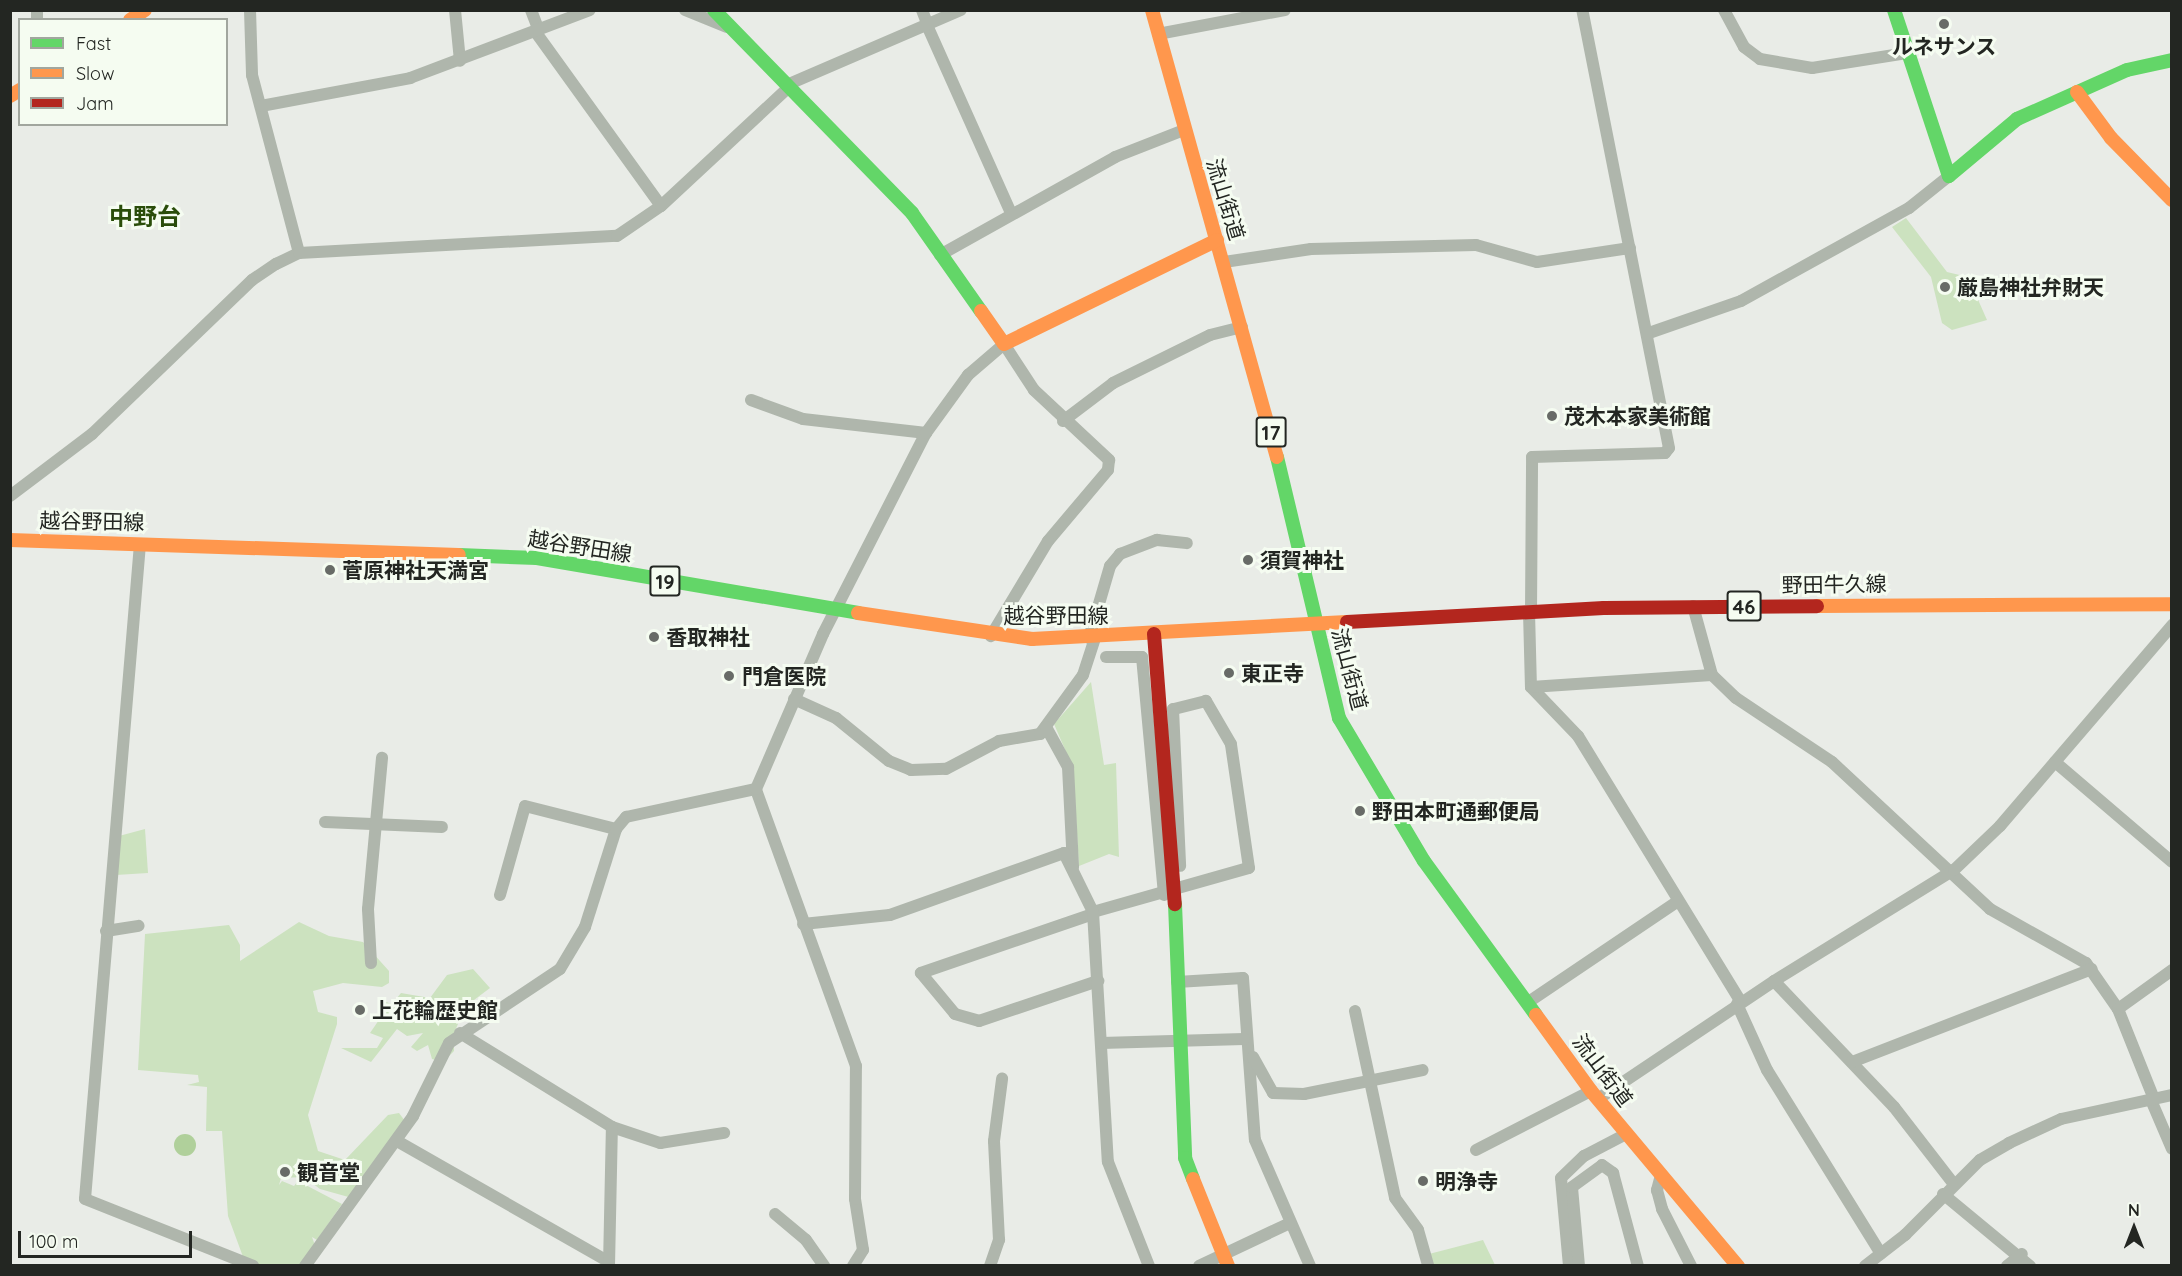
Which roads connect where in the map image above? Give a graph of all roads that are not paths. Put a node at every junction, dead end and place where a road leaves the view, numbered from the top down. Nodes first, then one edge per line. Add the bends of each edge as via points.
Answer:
1 (250, 10) edge
2 (455, 10) edge
3 (531, 10) edge
4 (590, 10) edge
5 (685, 10) edge
6 (714, 10) edge
7 (922, 10) edge
8 (961, 10) edge
9 (1152, 10) edge
10 (1285, 10) edge
11 (1582, 10) edge
12 (1724, 10) edge
13 (1894, 10) edge
14 (926, 23) junction
15 (728, 27) junction
16 (538, 33) junction
17 (1158, 34) junction
18 (1908, 52) junction
19 (2172, 60) edge
20 (460, 61) junction
21 (789, 85) junction
22 (2077, 92) junction
23 (261, 106) junction
24 (1184, 130) junction
25 (1949, 176) junction
26 (2172, 200) edge
27 (662, 206) junction
28 (1011, 213) junction
29 (1217, 240) junction
30 (1630, 248) junction
31 (299, 253) junction
32 (940, 255) junction
33 (1224, 262) junction
34 (1242, 327) junction
35 (1649, 333) junction
36 (1004, 344) junction
37 (751, 400) dead end
38 (1063, 421) junction
39 (926, 433) junction
40 (10, 496) edge
41 (10, 540) edge
42 (1187, 543) dead end
43 (140, 544) junction
44 (2172, 604) edge
45 (1693, 606) junction
46 (837, 611) junction
47 (1530, 612) junction
48 (1317, 625) junction
49 (2172, 625) edge
50 (1154, 634) junction
51 (990, 636) junction
52 (1092, 638) junction
53 (1106, 657) dead end
54 (1712, 675) junction
55 (1531, 687) junction
56 (795, 699) junction
57 (1046, 727) junction
58 (382, 758) dead end
59 (2055, 762) junction
60 (756, 789) junction
61 (325, 822) dead end
62 (377, 825) junction
63 (442, 827) dead end
64 (616, 829) junction
65 (2172, 862) edge
66 (1073, 869) junction
67 (1954, 870) junction
68 (1173, 892) junction
69 (500, 895) dead end
70 (1677, 902) junction
71 (1093, 913) junction
72 (803, 924) junction
73 (139, 926) dead end
74 (106, 931) junction
75 (371, 963) dead end
76 (2092, 969) junction
77 (2172, 970) edge
78 (1098, 981) junction
79 (1774, 981) junction
80 (1177, 982) junction
81 (1527, 1003) junction
82 (1739, 1003) junction
83 (2118, 1009) junction
84 (1355, 1011) dead end
85 (460, 1033) junction
86 (1179, 1042) junction
87 (1101, 1043) junction
88 (1245, 1043) junction
89 (1852, 1062) junction
90 (1423, 1070) dead end
91 (1002, 1079) dead end
92 (1371, 1082) junction
93 (1594, 1095) junction
94 (2172, 1095) edge
95 (2152, 1100) junction
96 (612, 1127) junction
97 (724, 1133) dead end
98 (1626, 1134) junction
99 (397, 1141) junction
100 (2172, 1149) edge
101 (1476, 1150) dead end
102 (1660, 1175) junction
103 (1953, 1183) junction
104 (1943, 1194) junction
105 (775, 1214) dead end
106 (1290, 1223) junction
107 (1881, 1254) junction
108 (2022, 1254) junction
109 (1226, 1260) edge
110 (609, 1264) edge
111 (253, 1266) edge
112 (305, 1266) edge
113 (824, 1266) edge
114 (853, 1266) edge
115 (990, 1266) edge
116 (1149, 1266) edge
117 (1199, 1266) edge
118 (1310, 1266) edge
119 (1428, 1266) edge
120 (1569, 1266) edge
121 (1579, 1266) edge
122 (1638, 1266) edge
123 (1691, 1266) edge
124 (1738, 1266) edge
125 (1865, 1266) edge
126 (2007, 1266) edge
127 (2030, 1266) edge

1 - 23 street via 252,75
2 - 20 street
3 - 16 street
4 - 16 street
5 - 15 street
6 - 15 main road
7 - 14 street
8 - 14 street
9 - 17 main road, 流山街道 / 17
10 - 17 street
11 - 30 street
12 - 18 street via 1744,47 1760,59 1812,68
13 - 18 main road
14 - 21 street
14 - 28 street
15 - 21 main road
16 - 20 street
16 - 27 street
17 - 24 main road, 流山街道 / 17
18 - 25 main road
19 - 22 main road via 2127,70
20 - 23 street via 369,89
21 - 27 street
21 - 32 main road via 912,213
22 - 25 main road via 1998,132
22 - 26 main road via 2111,138
23 - 31 street
24 - 28 street via 1115,157
24 - 29 main road, 流山街道 / 17
25 - 35 street via 1909,208 1741,301
27 - 31 street via 616,240
28 - 32 street
29 - 33 main road, 流山街道 / 17
29 - 36 main road
30 - 33 street via 1537,262 1476,245 1311,249
30 - 35 street
31 - 40 street via 252,280 153,380
32 - 36 main road
33 - 34 main road, 流山街道 / 17
34 - 38 street via 1210,335 1113,383
34 - 48 main road, 流山街道 / 17
35 - 47 street via 1669,448 1665,453 1532,457
36 - 38 street
36 - 39 street via 968,375
37 - 39 street via 803,419
38 - 51 street via 1109,460 1108,470 1048,541
39 - 46 street
41 - 43 main road, 越谷野田線 / 19
42 - 52 street via 1157,540 1120,554 1110,567
43 - 46 main road, 越谷野田線 / 19 via 537,558
43 - 74 street
44 - 45 main road, 野田牛久線 / 46
45 - 47 main road, 野田牛久線 / 46
45 - 54 street
46 - 51 main road, 越谷野田線 / 19
46 - 56 street
47 - 48 main road, 野田牛久線 / 46
47 - 55 street
48 - 50 main road, 越谷野田線 / 19
48 - 81 main road, 流山街道 via 1332,697 1353,745 1424,861
49 - 59 street
50 - 52 main road, 越谷野田線 / 19
50 - 68 main road
51 - 52 main road, 越谷野田線 / 19
52 - 57 street via 1083,675
53 - 68 street via 1142,657
54 - 55 street
54 - 67 street via 1736,698 1832,762
55 - 70 street via 1578,736
56 - 57 street via 836,718 889,761 911,770 959,765 995,742 1032,737
56 - 60 street
57 - 66 street via 1068,767
58 - 62 street
59 - 65 street
59 - 67 street
60 - 64 street via 626,817
60 - 72 street
61 - 62 street
62 - 63 street
62 - 75 street via 368,909
64 - 69 street via 525,806
64 - 85 street via 585,927 560,969
66 - 71 street
66 - 72 street via 1064,853 890,915
67 - 76 street via 2001,918
67 - 79 street
68 - 68 street via 1249,868 1231,744 1206,701 1173,709
68 - 71 street
68 - 80 main road
70 - 81 street
70 - 82 street
71 - 78 street
71 - 78 street via 921,973 955,1014 979,1021
72 - 114 street via 859,1081 855,1199 863,1250
73 - 74 street
74 - 111 street via 85,1199
76 - 83 street
76 - 89 street
77 - 83 street
78 - 87 street
79 - 82 street
79 - 89 street
80 - 86 main road
80 - 88 street via 1243,978
81 - 93 main road, 流山街道
82 - 93 street
82 - 107 street via 1767,1070
83 - 95 street
84 - 92 street
85 - 96 street
85 - 99 street via 449,1043 432,1085
86 - 87 street
86 - 88 street
86 - 109 main road via 1185,1158
87 - 116 street via 1108,1162
88 - 92 street via 1273,1092 1304,1094
88 - 106 street via 1255,1140
89 - 103 street
90 - 92 street
91 - 115 street via 994,1141 999,1240
92 - 119 street via 1395,1198 1418,1230
93 - 98 main road, 流山街道
93 - 101 street
94 - 95 street
95 - 100 street
95 - 103 street via 2061,1119 1980,1160
96 - 97 street via 660,1143
96 - 110 street
98 - 102 main road, 流山街道
98 - 120 street via 1584,1156 1561,1178
99 - 110 street
99 - 112 street
102 - 123 street via 1657,1190 1662,1209
102 - 124 main road, 流山街道
103 - 104 street
104 - 107 street
104 - 108 street
105 - 113 street via 806,1240
106 - 109 street
106 - 118 street
107 - 125 street
108 - 126 street
108 - 127 street
109 - 117 street
121 - 122 street via 1572,1187 1602,1165 1613,1173

